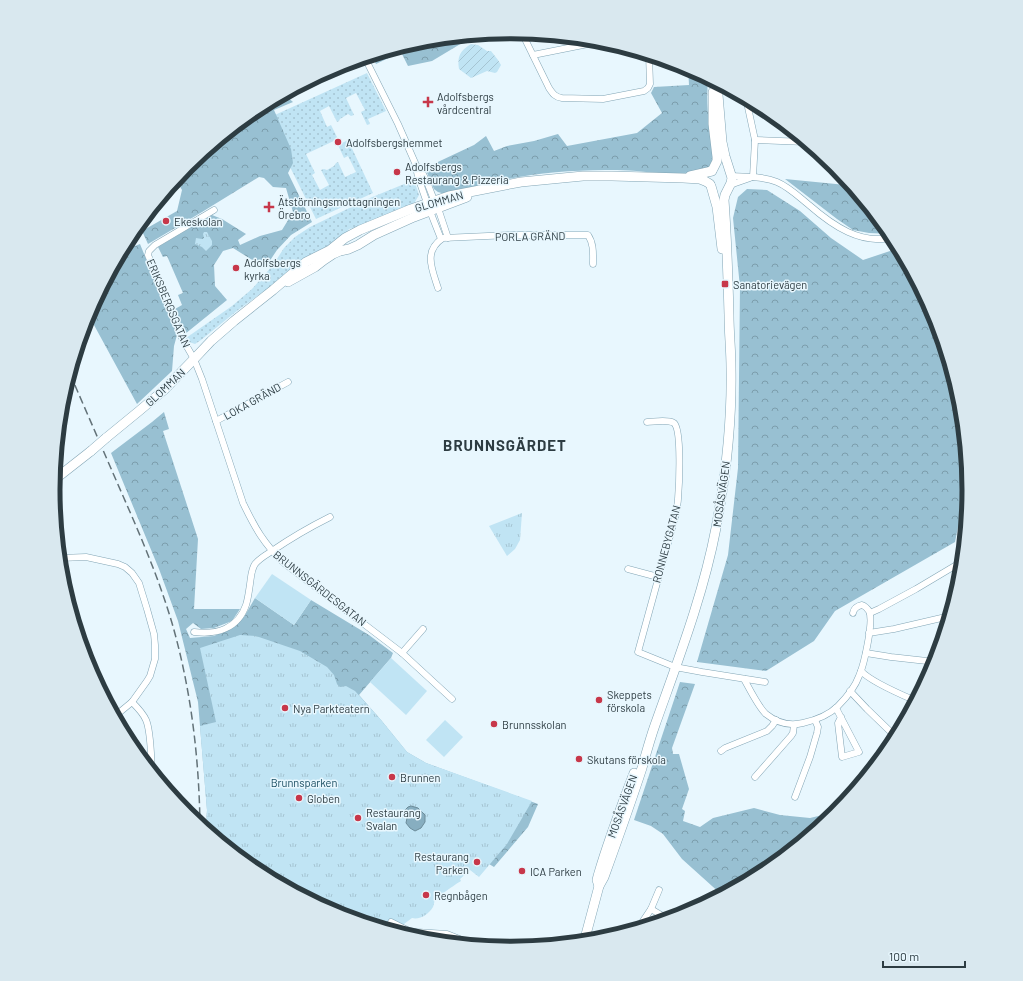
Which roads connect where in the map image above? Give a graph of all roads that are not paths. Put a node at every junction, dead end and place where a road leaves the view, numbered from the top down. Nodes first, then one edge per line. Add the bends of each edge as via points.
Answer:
1 (525, 39) edge
2 (579, 45) edge
3 (533, 55) junction
4 (649, 61) edge
5 (367, 63) edge
6 (713, 87) edge
7 (718, 89) edge
8 (748, 106) edge
9 (755, 140) junction
10 (798, 142) edge
11 (712, 170) junction
12 (754, 177) junction
13 (683, 178) junction
14 (730, 180) junction
15 (710, 185) junction
16 (432, 206) junction
17 (214, 210) dead end
18 (723, 235) junction
19 (444, 238) junction
20 (886, 239) edge
21 (593, 264) dead end
22 (438, 288) dead end
23 (273, 290) junction
24 (194, 359) junction
25 (288, 382) dead end
26 (216, 421) junction
27 (646, 422) dead end
28 (61, 475) edge
29 (330, 517) dead end
30 (272, 551) junction
31 (65, 558) edge
32 (956, 565) edge
33 (628, 569) dead end
34 (658, 576) junction
35 (853, 613) dead end
36 (870, 613) junction
37 (945, 617) edge
38 (423, 629) dead end
39 (194, 632) dead end
40 (869, 633) junction
41 (402, 653) junction
42 (866, 653) junction
43 (930, 661) edge
44 (676, 667) junction
45 (861, 671) junction
46 (744, 679) junction
47 (765, 682) dead end
48 (850, 691) junction
49 (452, 698) dead end
50 (912, 699) edge
51 (132, 702) junction
52 (836, 708) junction
53 (119, 713) edge
54 (841, 718) junction
55 (776, 720) junction
56 (815, 720) junction
57 (794, 725) junction
58 (892, 734) edge
59 (720, 751) dead end
60 (151, 762) edge
61 (756, 777) dead end
62 (795, 796) dead end
63 (659, 890) dead end
64 (651, 909) junction
65 (662, 916) edge
66 (391, 922) dead end
67 (642, 923) edge
68 (406, 929) edge
69 (419, 932) edge
70 (586, 935) edge
71 (458, 939) edge

1 - 3 street
2 - 3 street
3 - 4 street via 553,95 580,99 603,99 644,91 650,84
5 - 16 street via 398,124
6 - 11 main road via 717,161
7 - 14 main road, MOSÅSVÄGEN via 722,142
8 - 9 street
9 - 10 street
9 - 12 street
11 - 13 main road, GLOMMAN
11 - 14 main road via 722,167 728,170
11 - 15 main road via 709,176
12 - 14 street
12 - 14 street
12 - 20 street via 768,179 792,191 824,218 845,231 861,237
13 - 15 main road, GLOMMAN via 700,179
13 - 16 main road, GLOMMAN via 583,176 521,182
14 - 15 main road via 723,190
14 - 18 main road, MOSÅSVÄGEN via 724,200
15 - 18 main road, MOSÅSVÄGEN
16 - 19 street
16 - 23 main road, GLOMMAN via 354,247 333,254
16 - 23 main road, GLOMMAN via 349,235 330,250 306,262
17 - 24 street, ERIKSBERGSGATAN via 156,245 148,255 182,338
18 - 44 main road, MOSÅSVÄGEN via 727,261 731,367 730,415 723,487 707,570
19 - 21 street, PORLA GRÄND via 588,235 593,247
19 - 22 street via 437,242 430,259
23 - 24 main road, GLOMMAN via 222,331
24 - 26 street, BRUNNSGÄRDESGATAN
24 - 28 main road, GLOMMAN, bridge via 152,401
25 - 26 street, LOKA GRÄND
26 - 30 street, BRUNNSGÄRDESGATAN via 243,504 257,532
27 - 34 street, RONNEBYGATAN via 673,423 677,426 678,433 678,500
29 - 30 street
30 - 39 street via 260,559 252,571 247,604 238,620 220,631
30 - 41 street, BRUNNSGÄRDESGATAN via 284,563
31 - 51 street via 86,557 118,564 132,573 139,583 154,634 155,652 150,676
32 - 36 street
33 - 34 street
34 - 44 street, RONNEBYGATAN via 638,652
35 - 36 street via 855,608 862,605
36 - 40 street
37 - 40 street
38 - 41 street
40 - 42 street
41 - 49 street, BRUNNSGÄRDESGATAN
42 - 43 street
42 - 45 street
44 - 46 street
44 - 70 main road, MOSÅSVÄGEN via 599,886
45 - 48 street
45 - 50 street
46 - 47 street
46 - 55 street via 763,712
48 - 52 street
48 - 58 street
51 - 53 street
51 - 60 street via 146,720
52 - 54 street
52 - 56 street
54 - 54 street via 859,752 842,758 838,723
55 - 57 street
55 - 59 street via 767,731
56 - 57 street
56 - 62 street via 817,733
57 - 61 street via 792,736
63 - 64 street
64 - 65 street
64 - 67 street
66 - 68 street
69 - 71 street via 447,934

